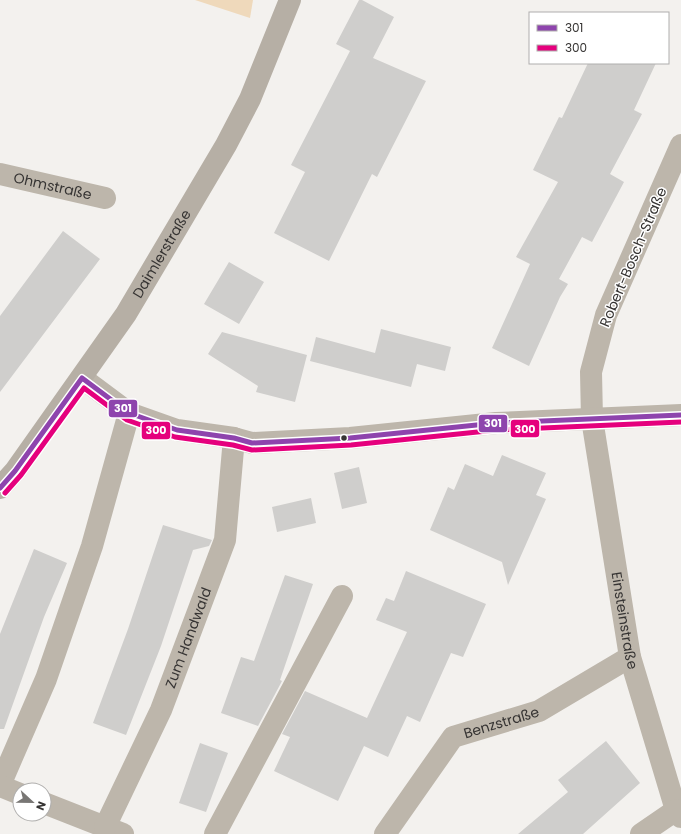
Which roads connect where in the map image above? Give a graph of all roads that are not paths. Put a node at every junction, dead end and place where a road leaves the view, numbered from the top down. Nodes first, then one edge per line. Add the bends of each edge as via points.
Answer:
1 (290, 0) edge
2 (681, 145) edge
3 (0, 174) edge
4 (105, 198) dead end
5 (82, 378) junction
6 (129, 413) junction
7 (681, 415) edge
8 (592, 419) junction
9 (234, 438) junction
10 (0, 488) edge
11 (342, 596) dead end
12 (630, 657) junction
13 (0, 785) edge
14 (12, 790) edge
15 (52, 806) edge
16 (678, 813) edge
17 (114, 830) edge
18 (215, 834) edge
19 (385, 834) edge
20 (641, 834) edge

1 - 5 main road, Daimlerstraße via 250,99 226,145 126,314
2 - 8 street, Robert-Bosch-Straße via 606,315 591,372
3 - 4 street, Ohmstraße
5 - 6 street
5 - 10 main road, Daimlerstraße
6 - 9 street via 177,430
6 - 13 street via 92,546 46,679
7 - 8 street
8 - 9 street via 496,423 350,438 252,443
8 - 12 street, Einsteinstraße
9 - 17 street, Zum Handwald via 225,540
11 - 18 street
12 - 16 street, Einsteinstraße
12 - 19 street, Benzstraße via 538,711 454,737
13 - 14 street
15 - 17 street, Zum Handwald
16 - 20 street

